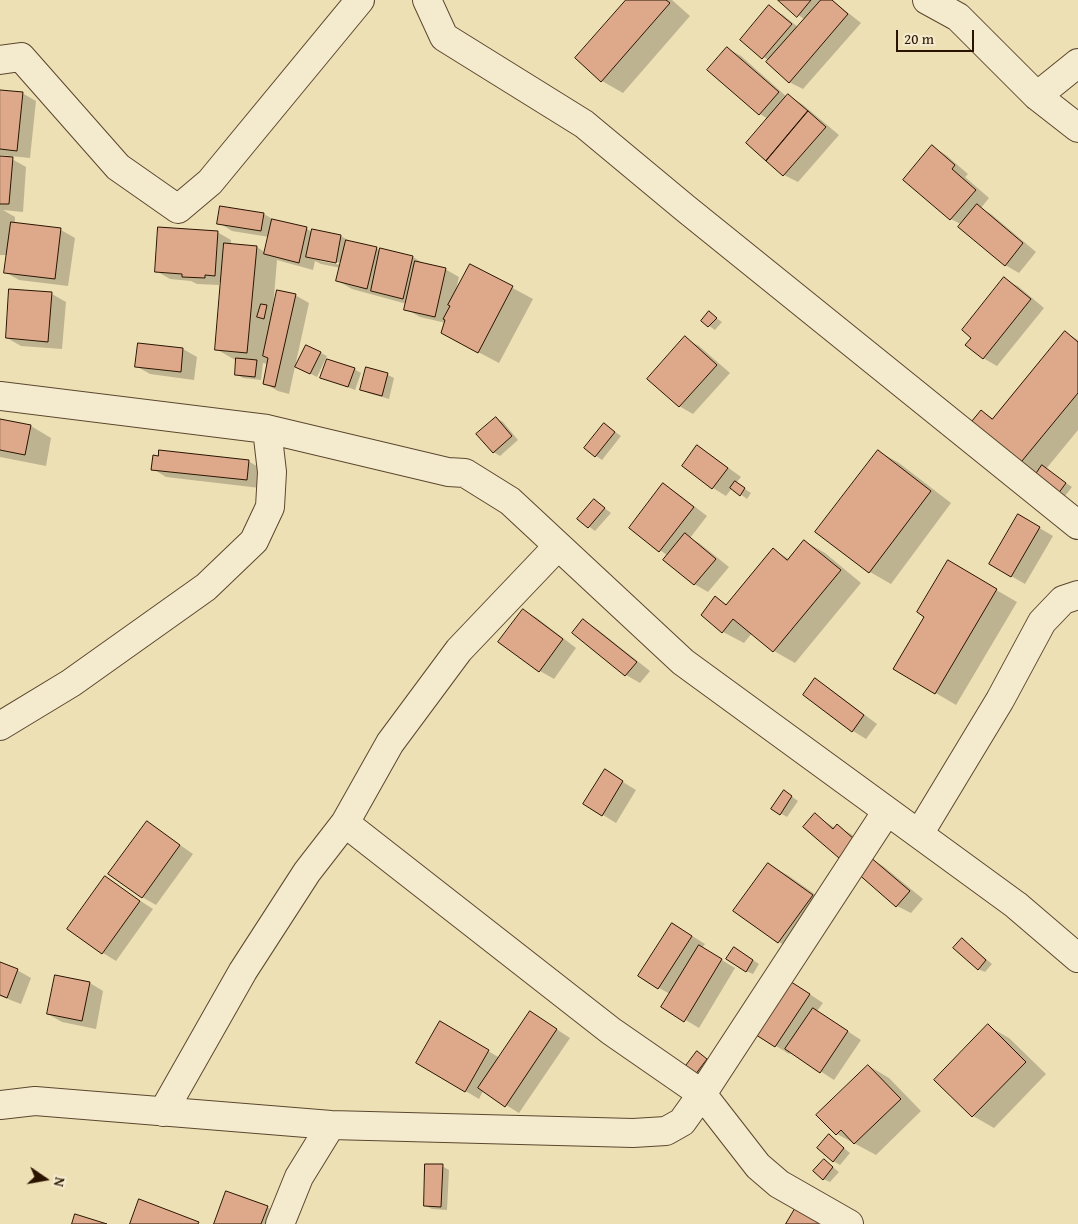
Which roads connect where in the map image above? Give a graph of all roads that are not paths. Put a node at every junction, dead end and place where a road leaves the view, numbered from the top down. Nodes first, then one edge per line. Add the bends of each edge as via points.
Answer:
1 (360, 0) edge
2 (427, 0) edge
3 (927, 0) edge
4 (0, 60) edge
5 (1078, 63) edge
6 (1037, 96) junction
7 (1078, 128) edge
8 (0, 396) edge
9 (267, 429) junction
10 (1078, 525) edge
11 (558, 546) junction
12 (1078, 595) edge
13 (0, 726) edge
14 (887, 811) junction
15 (344, 823) junction
16 (919, 834) junction
17 (1078, 958) edge
18 (702, 1094) junction
19 (0, 1105) edge
20 (163, 1112) junction
21 (331, 1125) junction
22 (280, 1224) edge
23 (849, 1224) edge

1 - 4 street via 210,182 178,209 118,167 22,57
2 - 10 street via 444,37 584,124
3 - 6 street via 958,17
5 - 6 street
6 - 7 street
8 - 9 street
9 - 11 street via 448,472 465,473 510,501
9 - 13 street via 272,472 270,507 254,541 198,592 71,683
11 - 14 street via 683,662
11 - 15 street via 459,650 390,744
12 - 16 street via 1064,600 1042,622 1000,700
14 - 16 street
14 - 18 street
15 - 18 street via 611,1031
15 - 20 street via 307,872 243,971
16 - 17 street via 1016,905
18 - 21 street via 682,1122 666,1131 633,1133
18 - 23 street via 758,1166 779,1184
19 - 20 street via 35,1101
20 - 21 street
21 - 22 street via 299,1177

